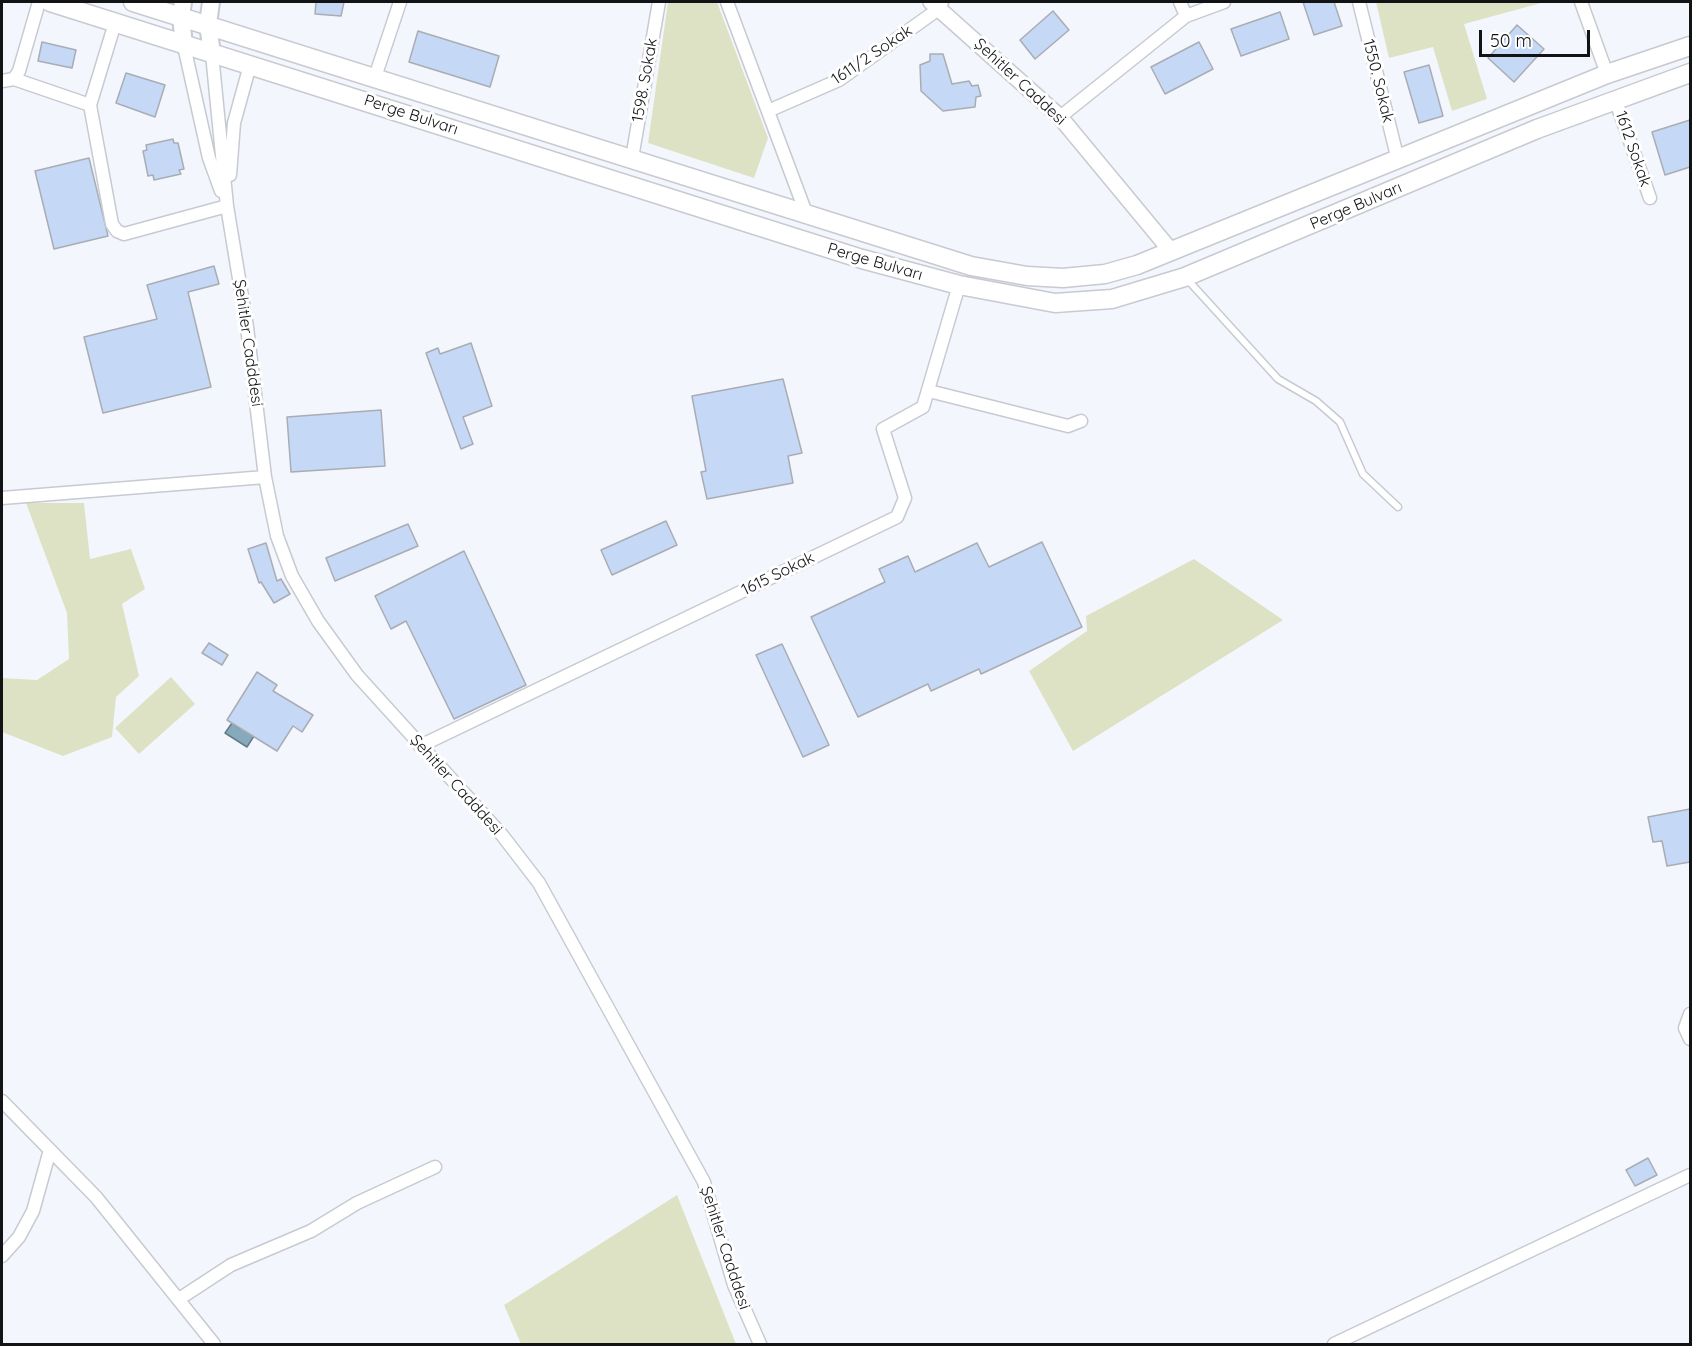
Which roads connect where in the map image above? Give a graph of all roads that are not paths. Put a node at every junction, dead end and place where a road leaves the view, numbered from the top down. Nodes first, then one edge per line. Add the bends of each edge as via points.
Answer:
1 (39, 2) edge
2 (50, 2) edge
3 (133, 2) edge
4 (211, 2) edge
5 (400, 2) edge
6 (659, 2) edge
7 (727, 2) edge
8 (1180, 2) edge
9 (1224, 2) edge
10 (1359, 2) edge
11 (1581, 2) edge
12 (938, 4) edge
13 (182, 9) edge
14 (1186, 16) junction
15 (115, 23) junction
16 (208, 24) junction
17 (184, 45) junction
18 (1690, 46) edge
19 (212, 54) junction
20 (250, 65) junction
21 (1690, 73) edge
22 (1607, 74) junction
23 (375, 77) junction
24 (8, 80) edge
25 (1616, 99) junction
26 (90, 105) junction
27 (768, 111) junction
28 (1060, 117) junction
29 (632, 158) junction
30 (1398, 160) junction
31 (1650, 198) dead end
32 (227, 206) junction
33 (806, 213) junction
34 (1171, 252) junction
35 (1185, 277) junction
36 (959, 285) junction
37 (929, 390) junction
38 (1081, 421) dead end
39 (265, 477) junction
40 (2, 498) edge
41 (1398, 507) dead end
42 (420, 746) junction
43 (1690, 1014) edge
44 (1690, 1040) edge
45 (2, 1101) edge
46 (50, 1150) junction
47 (435, 1167) dead end
48 (1690, 1175) edge
49 (2, 1256) edge
50 (179, 1299) junction
51 (214, 1344) edge
52 (760, 1344) edge
53 (1335, 1344) edge

1 - 24 street via 19,71
2 - 15 main road, Perge Bulvarı
3 - 13 main road, Perge Bulvarı
4 - 16 main road
5 - 23 street
6 - 29 street, 1598. Sokak
7 - 27 street
8 - 14 street
9 - 14 street
10 - 30 street, 1550. Sokak
11 - 22 street
12 - 27 street, 1611/2 Sokak via 839,80
12 - 28 street, Şehitler Caddesi
13 - 16 main road, Perge Bulvarı
13 - 17 main road
14 - 28 street
15 - 17 main road, Perge Bulvarı
15 - 26 street
16 - 19 main road
16 - 23 main road, Perge Bulvarı
17 - 19 main road, Perge Bulvarı
17 - 32 street via 208,158
18 - 22 main road, Perge Bulvarı
19 - 20 main road, Perge Bulvarı
19 - 32 street
20 - 32 street via 234,123
20 - 36 main road, Perge Bulvarı via 862,259
21 - 25 main road, Perge Bulvarı
22 - 30 main road, Perge Bulvarı
23 - 29 main road, Perge Bulvarı
24 - 26 street
25 - 31 street, 1612 Sokak
25 - 35 main road, Perge Bulvarı
26 - 32 street via 112,224 117,231 124,234
27 - 33 street
28 - 34 street, Şehitler Caddesi
29 - 33 main road, Perge Bulvarı
30 - 34 main road, Perge Bulvarı
32 - 39 street, Şehitler Cadddesi via 247,327
33 - 34 main road, Perge Bulvarı via 971,266 1027,276 1105,274
35 - 36 main road, Perge Bulvarı via 1112,299 1056,303
35 - 41 lane via 1278,379 1317,401 1340,422 1363,474
36 - 37 street, 1615 Sokak
37 - 38 street via 1068,426
37 - 42 street, 1615 Sokak via 923,407 883,429 906,498 897,517
39 - 40 street
39 - 42 street, Şehitler Cadddesi via 277,536 292,576 357,675
42 - 52 street, Şehitler Cadddesi via 502,835 539,883 704,1182 734,1285
43 - 44 street via 1685,1028
45 - 46 street
46 - 49 street via 33,1211 19,1237
46 - 50 street via 96,1197
47 - 50 street via 357,1203 311,1231 231,1265
48 - 53 street
50 - 51 street

